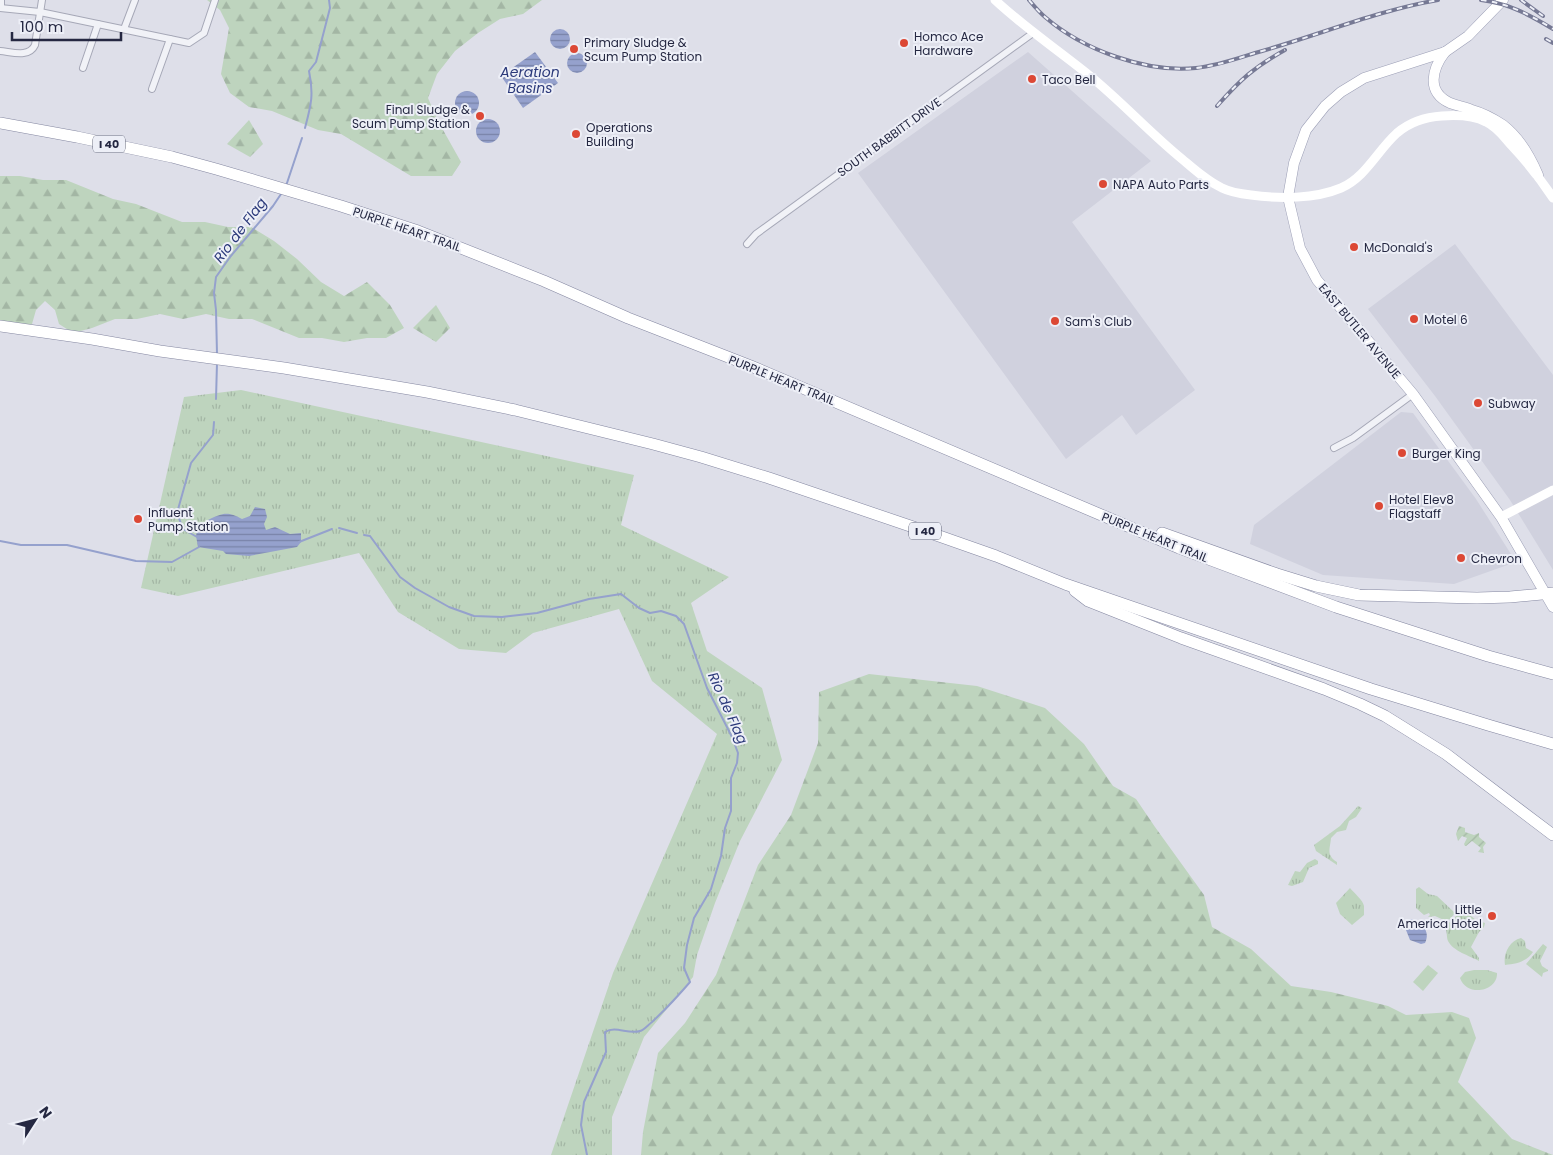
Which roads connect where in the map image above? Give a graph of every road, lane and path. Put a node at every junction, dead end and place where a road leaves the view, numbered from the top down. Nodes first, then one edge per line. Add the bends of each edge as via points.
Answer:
1 (1, 0) edge
2 (42, 0) edge
3 (135, 0) edge
4 (215, 0) edge
5 (995, 0) edge
6 (1503, 0) edge
7 (0, 8) edge
8 (40, 12) junction
9 (98, 24) junction
10 (124, 30) junction
11 (1033, 33) junction
12 (170, 39) junction
13 (0, 51) edge
14 (1445, 52) junction
15 (83, 68) dead end
16 (152, 89) dead end
17 (0, 123) edge
18 (1538, 175) junction
19 (1288, 197) junction
20 (1553, 198) edge
21 (747, 244) dead end
22 (0, 326) edge
23 (1413, 394) junction
24 (1334, 448) dead end
25 (1006, 475) junction
26 (1553, 490) edge
27 (1501, 517) junction
28 (1065, 584) junction
29 (1549, 593) edge
30 (1553, 607) edge
31 (1552, 674) edge
32 (1553, 744) edge
33 (1553, 835) edge

1 - 7 street
2 - 8 street
3 - 10 street
4 - 12 street via 204,33 189,43
5 - 11 street
6 - 14 main road via 1468,36
7 - 8 street
8 - 9 street
8 - 13 street via 33,49 25,54
9 - 10 street
9 - 15 street
10 - 12 street
11 - 19 street via 1090,76 1206,179 1224,189 1252,196
11 - 21 street, SOUTH BABBITT DRIVE via 756,234
12 - 16 street
14 - 18 main road via 1433,77 1437,93 1448,102 1474,110 1505,126 1528,152
14 - 19 main road via 1364,78 1325,106 1306,130 1294,163
17 - 25 highway, PURPLE HEART TRAIL / I 40 via 172,157 418,231 751,366
18 - 19 street via 1494,126 1485,121 1458,116 1432,117 1405,127 1366,170 1347,185 1320,195
18 - 20 street
19 - 23 main road, EAST BUTLER AVENUE via 1300,248 1317,280
22 - 28 highway, I 40 via 427,392 586,427 769,478 996,556
23 - 24 street
23 - 27 main road, EAST BUTLER AVENUE
25 - 29 highway via 1026,479 1246,564 1340,591 1360,595 1477,598
25 - 31 highway, PURPLE HEART TRAIL / I 40 via 1179,548 1336,607
26 - 27 street
27 - 29 main road, EAST BUTLER AVENUE
28 - 32 highway, I 40 via 1371,688
28 - 33 highway via 1088,601 1324,689 1385,716 1446,754
29 - 30 main road, EAST BUTLER AVENUE

